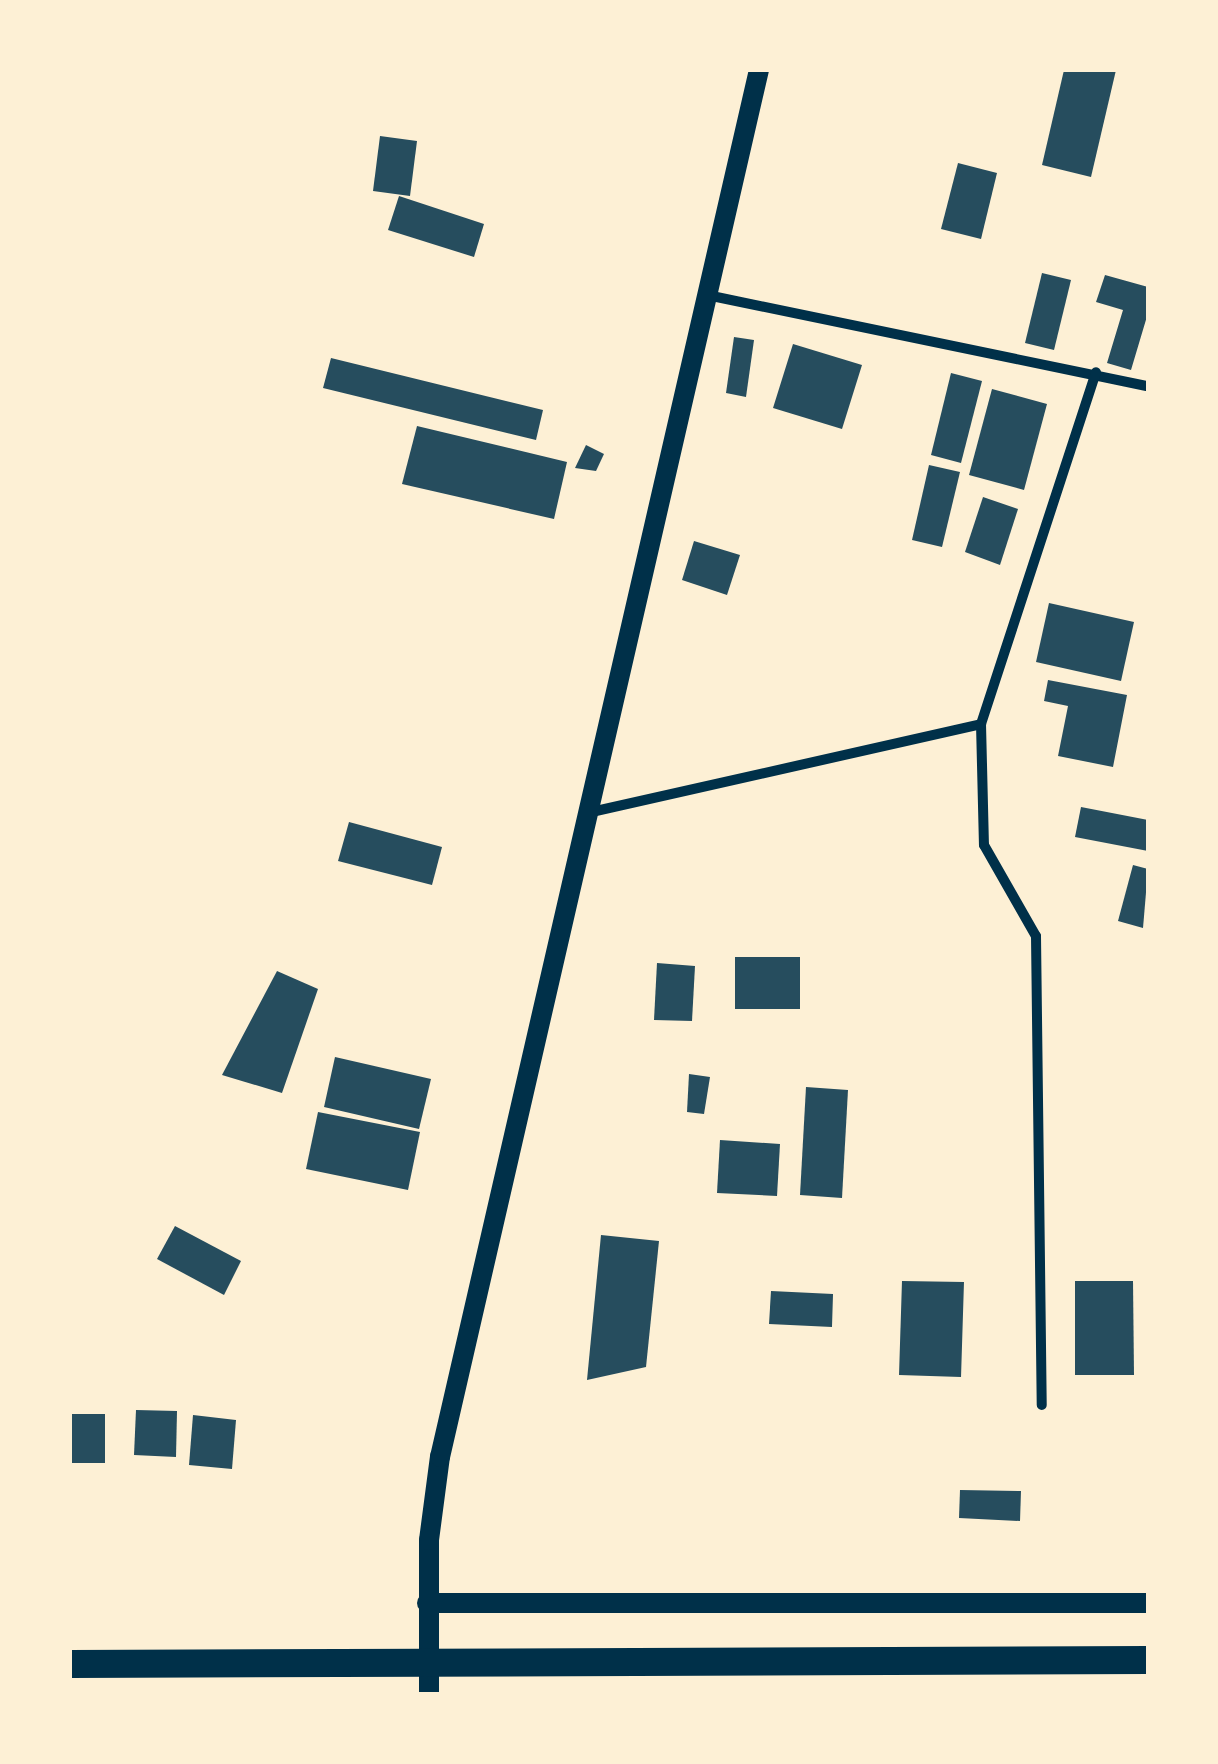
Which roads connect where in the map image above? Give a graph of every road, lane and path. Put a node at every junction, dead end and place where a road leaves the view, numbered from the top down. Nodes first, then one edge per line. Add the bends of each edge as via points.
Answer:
1 (759, 70) edge
2 (707, 294) junction
3 (1096, 372) junction
4 (1148, 386) edge
5 (981, 724) junction
6 (585, 814) junction
7 (1042, 1405) dead end
8 (427, 1603) junction
9 (1148, 1603) edge
10 (1148, 1660) edge
11 (70, 1664) edge
12 (429, 1694) edge

1 - 2 main road
2 - 3 street
2 - 6 main road
3 - 4 street
3 - 5 street
5 - 6 street
5 - 7 street via 984,844 1036,936
6 - 8 main road via 440,1457
8 - 9 main road
8 - 12 main road
10 - 11 highway

